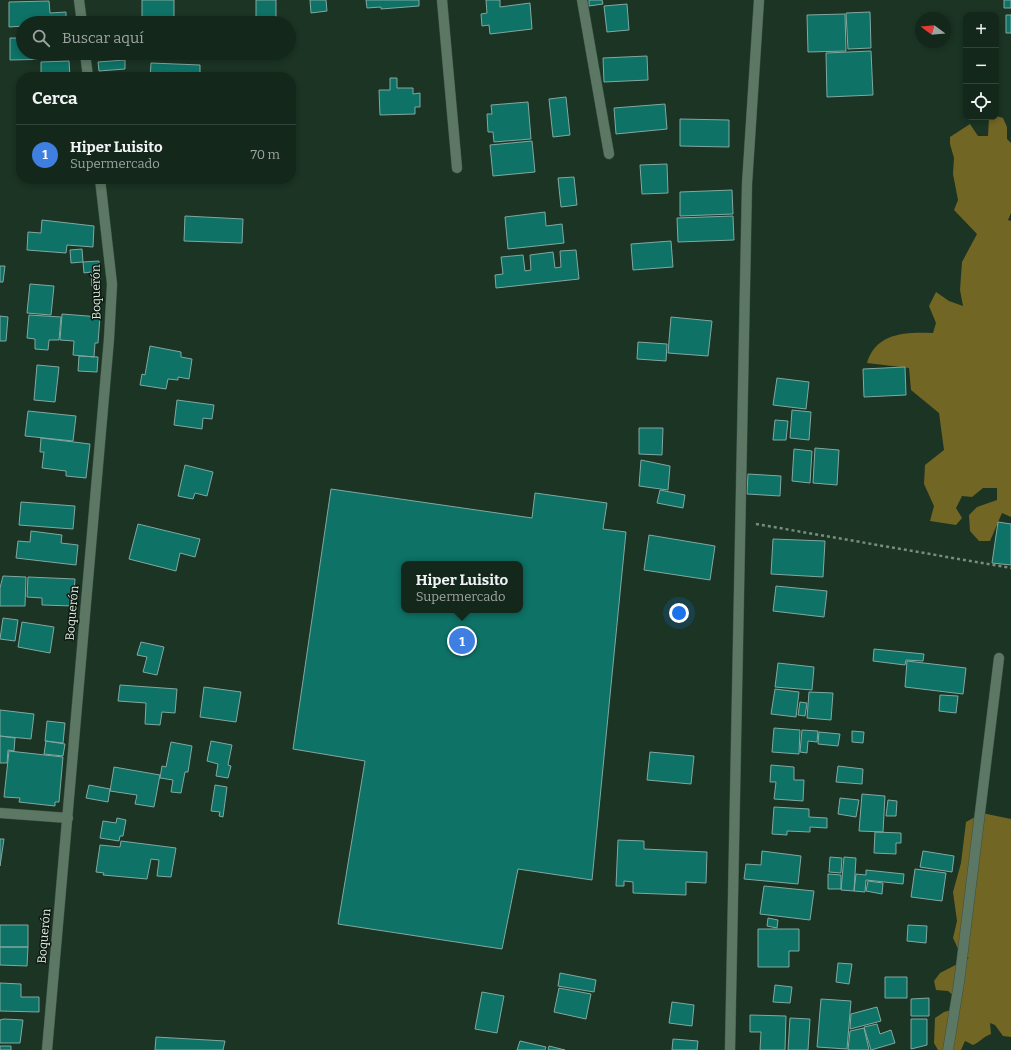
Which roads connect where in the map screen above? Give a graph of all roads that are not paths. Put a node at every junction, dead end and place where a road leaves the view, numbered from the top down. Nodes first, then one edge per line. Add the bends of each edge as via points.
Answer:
1 (79, 0) edge
2 (442, 0) edge
3 (582, 0) edge
4 (759, 0) edge
5 (81, 16) edge
6 (86, 60) edge
7 (87, 72) edge
8 (609, 154) dead end
9 (458, 168) dead end
10 (101, 184) edge
11 (999, 658) dead end
12 (0, 813) edge
13 (68, 818) junction
14 (47, 1050) edge
15 (730, 1050) edge
16 (948, 1050) edge

1 - 5 street
2 - 9 street
3 - 8 street
4 - 15 street via 747,184
6 - 7 street
10 - 13 street, Boquerón via 112,284
11 - 16 street
12 - 13 street
13 - 14 street, Boquerón

